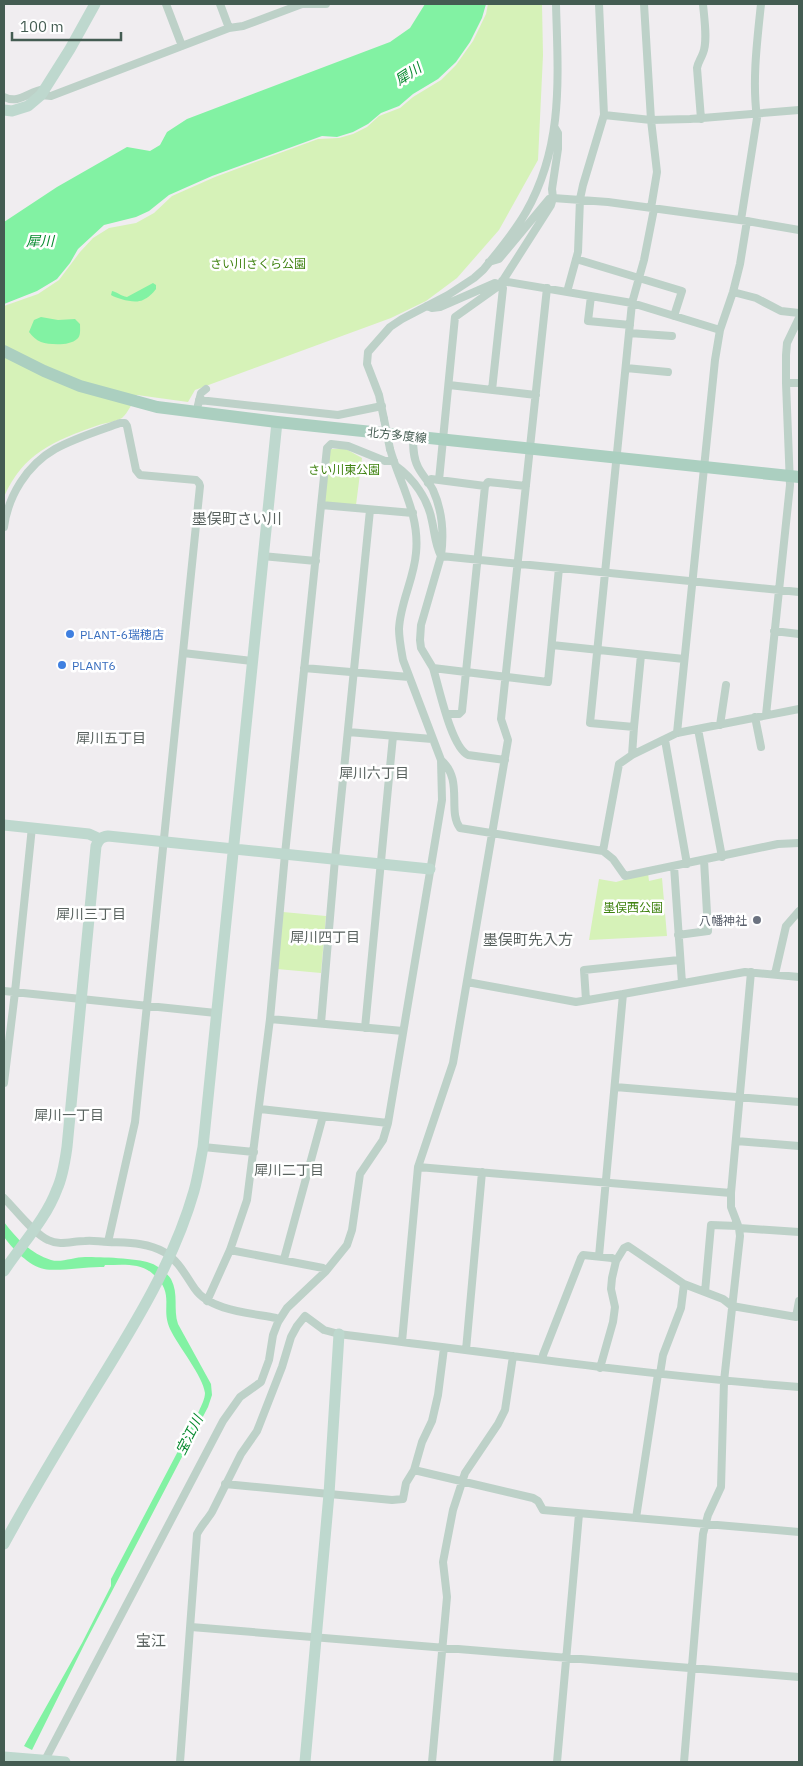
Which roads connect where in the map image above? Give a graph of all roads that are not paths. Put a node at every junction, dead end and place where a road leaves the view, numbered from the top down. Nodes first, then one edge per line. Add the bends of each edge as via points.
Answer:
1 (95, 4) edge
2 (166, 4) edge
3 (220, 4) edge
4 (326, 4) edge
5 (556, 4) edge
6 (599, 4) edge
7 (644, 4) edge
8 (703, 4) edge
9 (761, 4) edge
10 (229, 28) junction
11 (182, 46) junction
12 (44, 92) junction
13 (4, 97) edge
14 (4, 110) edge
15 (799, 110) edge
16 (757, 114) junction
17 (604, 115) junction
18 (701, 119) junction
19 (651, 120) junction
20 (555, 128) junction
21 (553, 198) junction
22 (580, 199) junction
23 (652, 209) junction
24 (744, 220) junction
25 (799, 230) edge
26 (576, 260) junction
27 (489, 262) junction
28 (639, 278) junction
29 (501, 283) junction
30 (547, 288) junction
31 (567, 292) junction
32 (733, 292) junction
33 (591, 296) junction
34 (632, 303) junction
35 (427, 306) junction
36 (799, 313) edge
37 (674, 316) junction
38 (799, 318) edge
39 (630, 329) junction
40 (720, 330) junction
41 (672, 336) dead end
42 (4, 352) edge
43 (626, 368) junction
44 (668, 372) dead end
45 (786, 382) junction
46 (799, 383) edge
47 (448, 385) junction
48 (206, 389) dead end
49 (492, 390) junction
50 (536, 395) junction
51 (198, 406) junction
52 (382, 406) junction
53 (277, 422) junction
54 (413, 436) junction
55 (443, 440) junction
56 (530, 449) junction
57 (617, 458) junction
58 (395, 464) junction
59 (704, 467) junction
60 (795, 476) edge
61 (439, 480) junction
62 (428, 483) junction
63 (485, 486) junction
64 (526, 486) junction
65 (321, 505) junction
66 (370, 510) junction
67 (413, 513) junction
68 (4, 527) edge
69 (262, 556) junction
70 (441, 556) junction
71 (477, 560) junction
72 (316, 561) junction
73 (518, 564) junction
74 (559, 568) junction
75 (606, 572) junction
76 (693, 581) junction
77 (779, 590) junction
78 (799, 592) edge
79 (774, 632) junction
80 (799, 634) edge
81 (552, 645) junction
82 (598, 649) junction
83 (183, 653) junction
84 (641, 655) junction
85 (684, 659) junction
86 (252, 660) junction
87 (304, 668) junction
88 (433, 668) junction
89 (354, 672) junction
90 (466, 673) junction
91 (409, 677) junction
92 (506, 678) junction
93 (726, 686) dead end
94 (799, 709) edge
95 (447, 714) junction
96 (766, 715) junction
97 (755, 717) junction
98 (720, 724) junction
99 (634, 727) junction
100 (698, 729) junction
101 (348, 732) junction
102 (677, 733) junction
103 (393, 736) junction
104 (432, 739) junction
105 (665, 740) junction
106 (761, 747) dead end
107 (632, 756) junction
108 (441, 760) junction
109 (505, 760) junction
110 (4, 825) edge
111 (32, 827) junction
112 (493, 832) junction
113 (100, 839) junction
114 (164, 842) junction
115 (799, 843) edge
116 (232, 848) junction
117 (603, 851) junction
118 (285, 854) junction
119 (722, 857) junction
120 (334, 859) junction
121 (704, 860) junction
122 (382, 864) junction
123 (687, 864) junction
124 (674, 866) junction
125 (430, 868) junction
126 (799, 911) edge
127 (678, 935) junction
128 (679, 960) junction
129 (751, 972) junction
130 (774, 974) junction
131 (799, 976) edge
132 (467, 982) junction
133 (682, 983) junction
134 (4, 991) edge
135 (16, 992) junction
136 (623, 994) junction
137 (81, 999) junction
138 (586, 1000) junction
139 (147, 1006) junction
140 (216, 1013) junction
141 (270, 1019) junction
142 (322, 1024) junction
143 (365, 1028) junction
144 (403, 1032) junction
145 (4, 1083) edge
146 (615, 1087) junction
147 (739, 1097) junction
148 (799, 1102) edge
149 (260, 1109) junction
150 (323, 1116) junction
151 (388, 1123) junction
152 (736, 1141) junction
153 (799, 1146) edge
154 (203, 1147) junction
155 (254, 1152) junction
156 (418, 1167) junction
157 (482, 1172) junction
158 (607, 1183) junction
159 (731, 1193) junction
160 (4, 1198) edge
161 (738, 1227) junction
162 (33, 1231) junction
163 (799, 1232) edge
164 (108, 1242) junction
165 (230, 1250) junction
166 (599, 1256) junction
167 (168, 1260) junction
168 (284, 1260) junction
169 (616, 1261) junction
170 (4, 1270) edge
171 (326, 1271) junction
172 (684, 1284) junction
173 (705, 1292) junction
174 (207, 1301) junction
175 (799, 1301) edge
176 (732, 1306) junction
177 (278, 1322) junction
178 (339, 1334) junction
179 (402, 1342) junction
180 (444, 1348) junction
181 (466, 1350) junction
182 (514, 1356) junction
183 (543, 1359) junction
184 (600, 1368) junction
185 (659, 1374) junction
186 (724, 1381) junction
187 (799, 1388) edge
188 (414, 1470) junction
189 (462, 1482) junction
190 (226, 1484) junction
191 (329, 1494) junction
192 (579, 1514) junction
193 (636, 1518) junction
194 (704, 1524) junction
195 (799, 1532) edge
196 (4, 1544) edge
197 (191, 1627) junction
198 (317, 1637) junction
199 (442, 1647) junction
200 (566, 1658) junction
201 (692, 1669) junction
202 (799, 1677) edge
203 (4, 1757) edge
204 (45, 1761) edge
205 (65, 1762) edge
206 (180, 1762) edge
207 (305, 1762) edge
208 (432, 1762) edge
209 (557, 1762) edge
210 (684, 1762) edge

1 - 12 street
2 - 11 street
3 - 10 street
4 - 10 street via 302,4
5 - 20 street via 558,85
6 - 17 street
7 - 19 street
8 - 18 street via 705,44 697,68
9 - 16 street via 756,66
10 - 11 street
11 - 12 street via 51,96
12 - 13 street via 30,93 18,100
12 - 14 street via 28,106
15 - 16 street
16 - 18 street
16 - 24 street
17 - 19 street
17 - 22 street
18 - 19 street
19 - 23 street via 657,172
20 - 21 street via 558,149
20 - 27 street via 541,180 532,199 518,224
21 - 22 street
21 - 27 street via 500,259
21 - 29 street
22 - 23 street
22 - 26 street
23 - 24 street
23 - 28 street
24 - 25 street
24 - 32 street via 740,264
26 - 28 street
26 - 31 street
27 - 35 street via 466,284
28 - 34 street
28 - 37 street via 682,291
29 - 30 street
29 - 35 street via 486,286 440,308
29 - 47 street via 455,317
29 - 49 street via 502,303
30 - 31 street
30 - 50 street
31 - 33 street
32 - 36 street via 756,298 781,311
32 - 40 street
33 - 34 street
33 - 39 street via 588,321
34 - 37 street
34 - 39 street
35 - 52 street via 390,328 368,352 367,364
37 - 40 street
38 - 45 street via 788,343
39 - 41 street
39 - 43 street
40 - 59 street
42 - 51 main road, 北方多度線 via 80,386 147,404
43 - 44 street
43 - 57 street
45 - 46 street
45 - 60 street
47 - 49 street
47 - 55 street
48 - 51 street via 201,393
49 - 50 street
50 - 56 street
51 - 52 street via 338,415
51 - 53 main road, 北方多度線
52 - 58 street, bridge
53 - 54 main road, 北方多度線
53 - 69 street
54 - 55 main road, 北方多度線
54 - 62 street via 417,466
55 - 56 main road, 北方多度線
55 - 61 street
56 - 57 main road, 北方多度線
56 - 64 street
57 - 59 main road, 北方多度線
57 - 75 street
58 - 65 street via 348,446 331,444 326,448
58 - 67 street
58 - 70 street via 406,473 426,501
59 - 60 main road, 北方多度線
59 - 76 street
60 - 77 street
61 - 62 street via 431,479
61 - 63 street
62 - 70 street via 441,517
63 - 64 street via 488,482
63 - 71 street
64 - 73 street
65 - 66 street
65 - 72 street
66 - 67 street
66 - 89 street
67 - 91 street via 416,554 399,627 399,642
68 - 83 street via 14,491 43,458 66,444 125,423 140,475 199,482
69 - 72 street
69 - 86 street
70 - 71 street
70 - 88 street via 421,626 421,648
71 - 73 street
71 - 90 street
72 - 87 street
73 - 74 street
73 - 92 street
74 - 75 street
74 - 81 street
75 - 76 street
75 - 82 street
76 - 77 street
76 - 85 street
77 - 78 street
77 - 79 street
79 - 80 street
79 - 96 street
81 - 82 street
81 - 92 street via 548,682
82 - 84 street
82 - 99 street via 590,723
83 - 86 street
83 - 114 street
84 - 85 street
84 - 99 street
85 - 102 street
86 - 116 street
87 - 89 street
87 - 118 street
88 - 90 street
88 - 95 street
89 - 91 street
89 - 101 street
90 - 92 street
90 - 95 street via 462,711 460,714
91 - 104 street
92 - 109 street via 501,719 508,740
93 - 98 street
94 - 96 street
95 - 109 street via 452,734 463,753
96 - 97 street
97 - 98 street
97 - 106 street
98 - 100 street
99 - 107 street
100 - 102 street
100 - 119 street
101 - 103 street
101 - 120 street
102 - 105 street
103 - 104 street
103 - 122 street
104 - 108 street
105 - 107 street
105 - 123 street
107 - 117 street via 619,764
108 - 112 street via 452,774 457,824 460,828
108 - 125 street via 442,800
109 - 112 street
110 - 111 street
111 - 113 street via 89,834
111 - 135 street
112 - 117 street
112 - 132 street
113 - 114 street via 108,836
113 - 137 street via 96,846
114 - 116 street
114 - 139 street
115 - 119 street via 778,844
116 - 118 street
116 - 140 street
117 - 124 street via 625,876
118 - 120 street
118 - 141 street
119 - 121 street
120 - 122 street
120 - 142 street
121 - 123 street
121 - 127 street via 708,931
122 - 125 street
122 - 143 street
123 - 124 street
124 - 127 street
125 - 144 street
126 - 130 street via 786,926
127 - 128 street
128 - 133 street
128 - 138 street via 584,970
129 - 130 street
129 - 133 street
129 - 147 street
130 - 131 street
132 - 138 street via 576,1002
132 - 156 street via 453,1063
133 - 136 street
134 - 135 street
135 - 137 street
135 - 145 street
136 - 138 street
136 - 146 street
137 - 139 street
137 - 162 street via 62,1175 57,1191
139 - 140 street
139 - 164 street via 135,1122
140 - 154 street
141 - 142 street
141 - 149 street
142 - 143 street
143 - 144 street
144 - 151 street
146 - 147 street
146 - 158 street
147 - 148 street
147 - 152 street
149 - 150 street
149 - 155 street
150 - 151 street
150 - 168 street
151 - 171 street via 383,1140 360,1174 347,1245
152 - 153 street
152 - 159 street
154 - 155 street
154 - 167 street via 191,1202
155 - 165 street via 247,1200
156 - 157 street
156 - 179 street
157 - 158 street
157 - 181 street
158 - 159 street
158 - 166 street
159 - 161 street via 731,1207
160 - 162 street
161 - 163 street
161 - 173 street via 711,1225
161 - 176 street
162 - 164 street via 56,1244 85,1240
162 - 170 street
164 - 167 street via 135,1242 152,1247
165 - 168 street
165 - 174 street
166 - 169 street
166 - 183 street via 584,1255 581,1258
167 - 174 street via 188,1276
167 - 196 street
168 - 171 street
169 - 172 street via 628,1246
169 - 184 street via 611,1289 615,1307
171 - 177 street via 287,1308
172 - 173 street
172 - 185 street via 681,1308
173 - 176 street
174 - 177 street via 233,1310 276,1318
175 - 176 street via 796,1317
176 - 186 street
177 - 204 street via 261,1382 240,1397 224,1422
178 - 179 street
178 - 190 street via 324,1330 306,1316 297,1326 257,1431
178 - 191 street
179 - 180 street
180 - 181 street
180 - 188 street via 432,1421
181 - 182 street
182 - 183 street
182 - 189 street via 505,1410
183 - 184 street
184 - 185 street
185 - 186 street
185 - 193 street
186 - 187 street
186 - 194 street via 721,1486
188 - 189 street
188 - 191 street via 406,1483 403,1499
189 - 192 street via 533,1498 542,1510
189 - 199 street via 443,1562 447,1597
190 - 191 street
190 - 197 street via 198,1534
191 - 198 street
192 - 193 street
192 - 200 street
193 - 194 street
194 - 195 street
194 - 201 street
197 - 198 street
197 - 206 street
198 - 199 street
198 - 207 street
199 - 200 street
199 - 208 street
200 - 201 street
200 - 209 street
201 - 202 street
201 - 210 street
203 - 204 street
204 - 205 street

